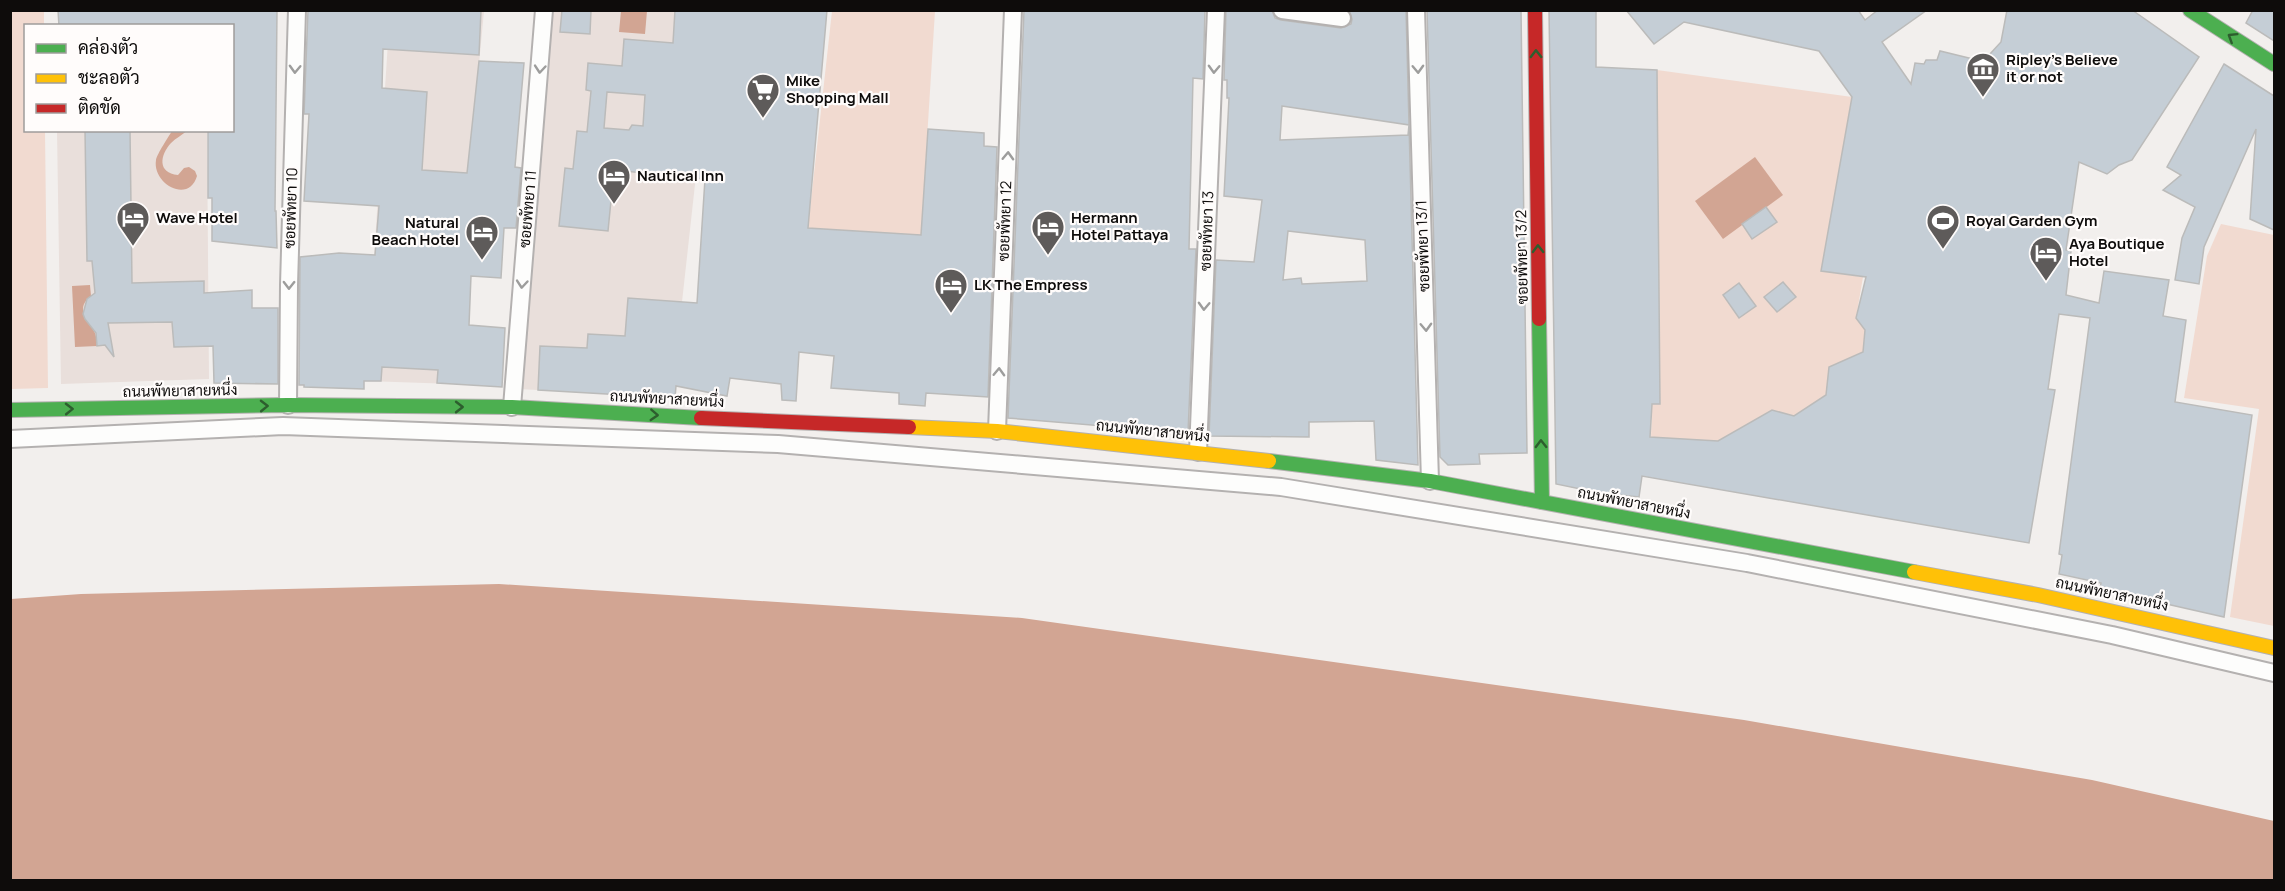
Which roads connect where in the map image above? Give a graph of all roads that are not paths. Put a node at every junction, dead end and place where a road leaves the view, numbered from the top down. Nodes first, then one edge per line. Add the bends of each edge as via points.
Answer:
1 (297, 10) edge
2 (544, 10) edge
3 (1013, 10) edge
4 (1216, 10) edge
5 (1282, 10) edge
6 (1416, 10) edge
7 (1535, 10) edge
8 (2190, 10) edge
9 (1342, 18) dead end
10 (2274, 64) edge
11 (288, 405) junction
12 (512, 407) junction
13 (10, 410) edge
14 (997, 430) junction
15 (10, 439) edge
16 (1198, 452) junction
17 (1430, 481) junction
18 (1542, 502) junction
19 (2274, 648) edge
20 (2274, 673) edge

1 -> 11 street, ซอยพัทยา 10
2 -> 12 street, ซอยพัทยา 11
14 -> 3 street, ซอยพัทยา 12
4 -> 16 street, ซอยพัทยา 13
5 - 9 street
6 -> 17 street, ซอยพัทยา 13/1
18 -> 7 main road, ซอยพัทยา 13/2
10 -> 8 main road
11 -> 12 main road, ถนนพัทยาสายหนึ่ง
13 -> 11 main road, ถนนพัทยาสายหนึ่ง
12 -> 14 main road, ถนนพัทยาสายหนึ่ง
14 - 16 main road, ถนนพัทยาสายหนึ่ง
15 - 20 street via 283,426 696,441 790,445 1281,487 1747,562 2112,635
16 - 17 main road, ถนนพัทยาสายหนึ่ง
17 - 18 main road, ถนนพัทยาสายหนึ่ง
18 - 19 main road, ถนนพัทยาสายหนึ่ง via 2038,595

